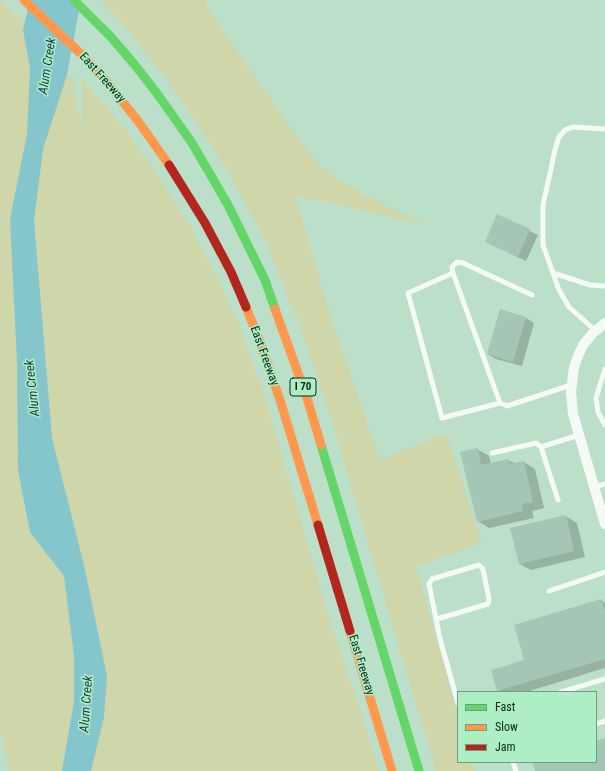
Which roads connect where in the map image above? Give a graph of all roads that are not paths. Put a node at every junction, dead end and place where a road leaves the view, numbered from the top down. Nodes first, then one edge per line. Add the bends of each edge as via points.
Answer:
1 (24, 0) edge
2 (74, 0) edge
3 (605, 129) edge
4 (452, 273) junction
5 (553, 273) junction
6 (605, 286) edge
7 (532, 295) dead end
8 (605, 323) edge
9 (594, 332) junction
10 (605, 369) edge
11 (571, 385) junction
12 (500, 403) junction
13 (605, 425) edge
14 (579, 435) junction
15 (541, 447) junction
16 (492, 453) dead end
17 (605, 484) edge
18 (594, 487) junction
19 (558, 500) dead end
20 (605, 524) edge
21 (605, 572) edge
22 (549, 592) dead end
23 (436, 619) junction
24 (605, 679) edge
25 (564, 691) edge
26 (457, 699) edge
27 (392, 771) edge
28 (419, 771) edge

1 - 27 highway, East Freeway / I 70 via 80,53 142,127 187,192 238,289 271,371 297,452
2 - 28 highway, East Freeway / I 70 via 111,37 156,92 192,143 228,205 265,280 307,398
3 - 5 lane via 573,127 565,130 559,137 543,204 543,245
4 - 7 lane via 452,267 457,262 463,263
4 - 12 lane
4 - 12 lane via 408,293 442,418
5 - 6 lane via 590,285
5 - 9 lane via 569,307
8 - 9 street
9 - 11 street via 578,356
10 - 13 lane via 596,398 598,412
11 - 12 lane via 507,406
11 - 14 street via 573,414
14 - 15 lane
14 - 18 street
15 - 16 lane via 536,443
15 - 19 lane
17 - 18 lane
18 - 20 street
21 - 22 lane
23 - 23 lane via 429,584 432,579 479,565 483,569 488,604
23 - 26 lane
24 - 25 lane

